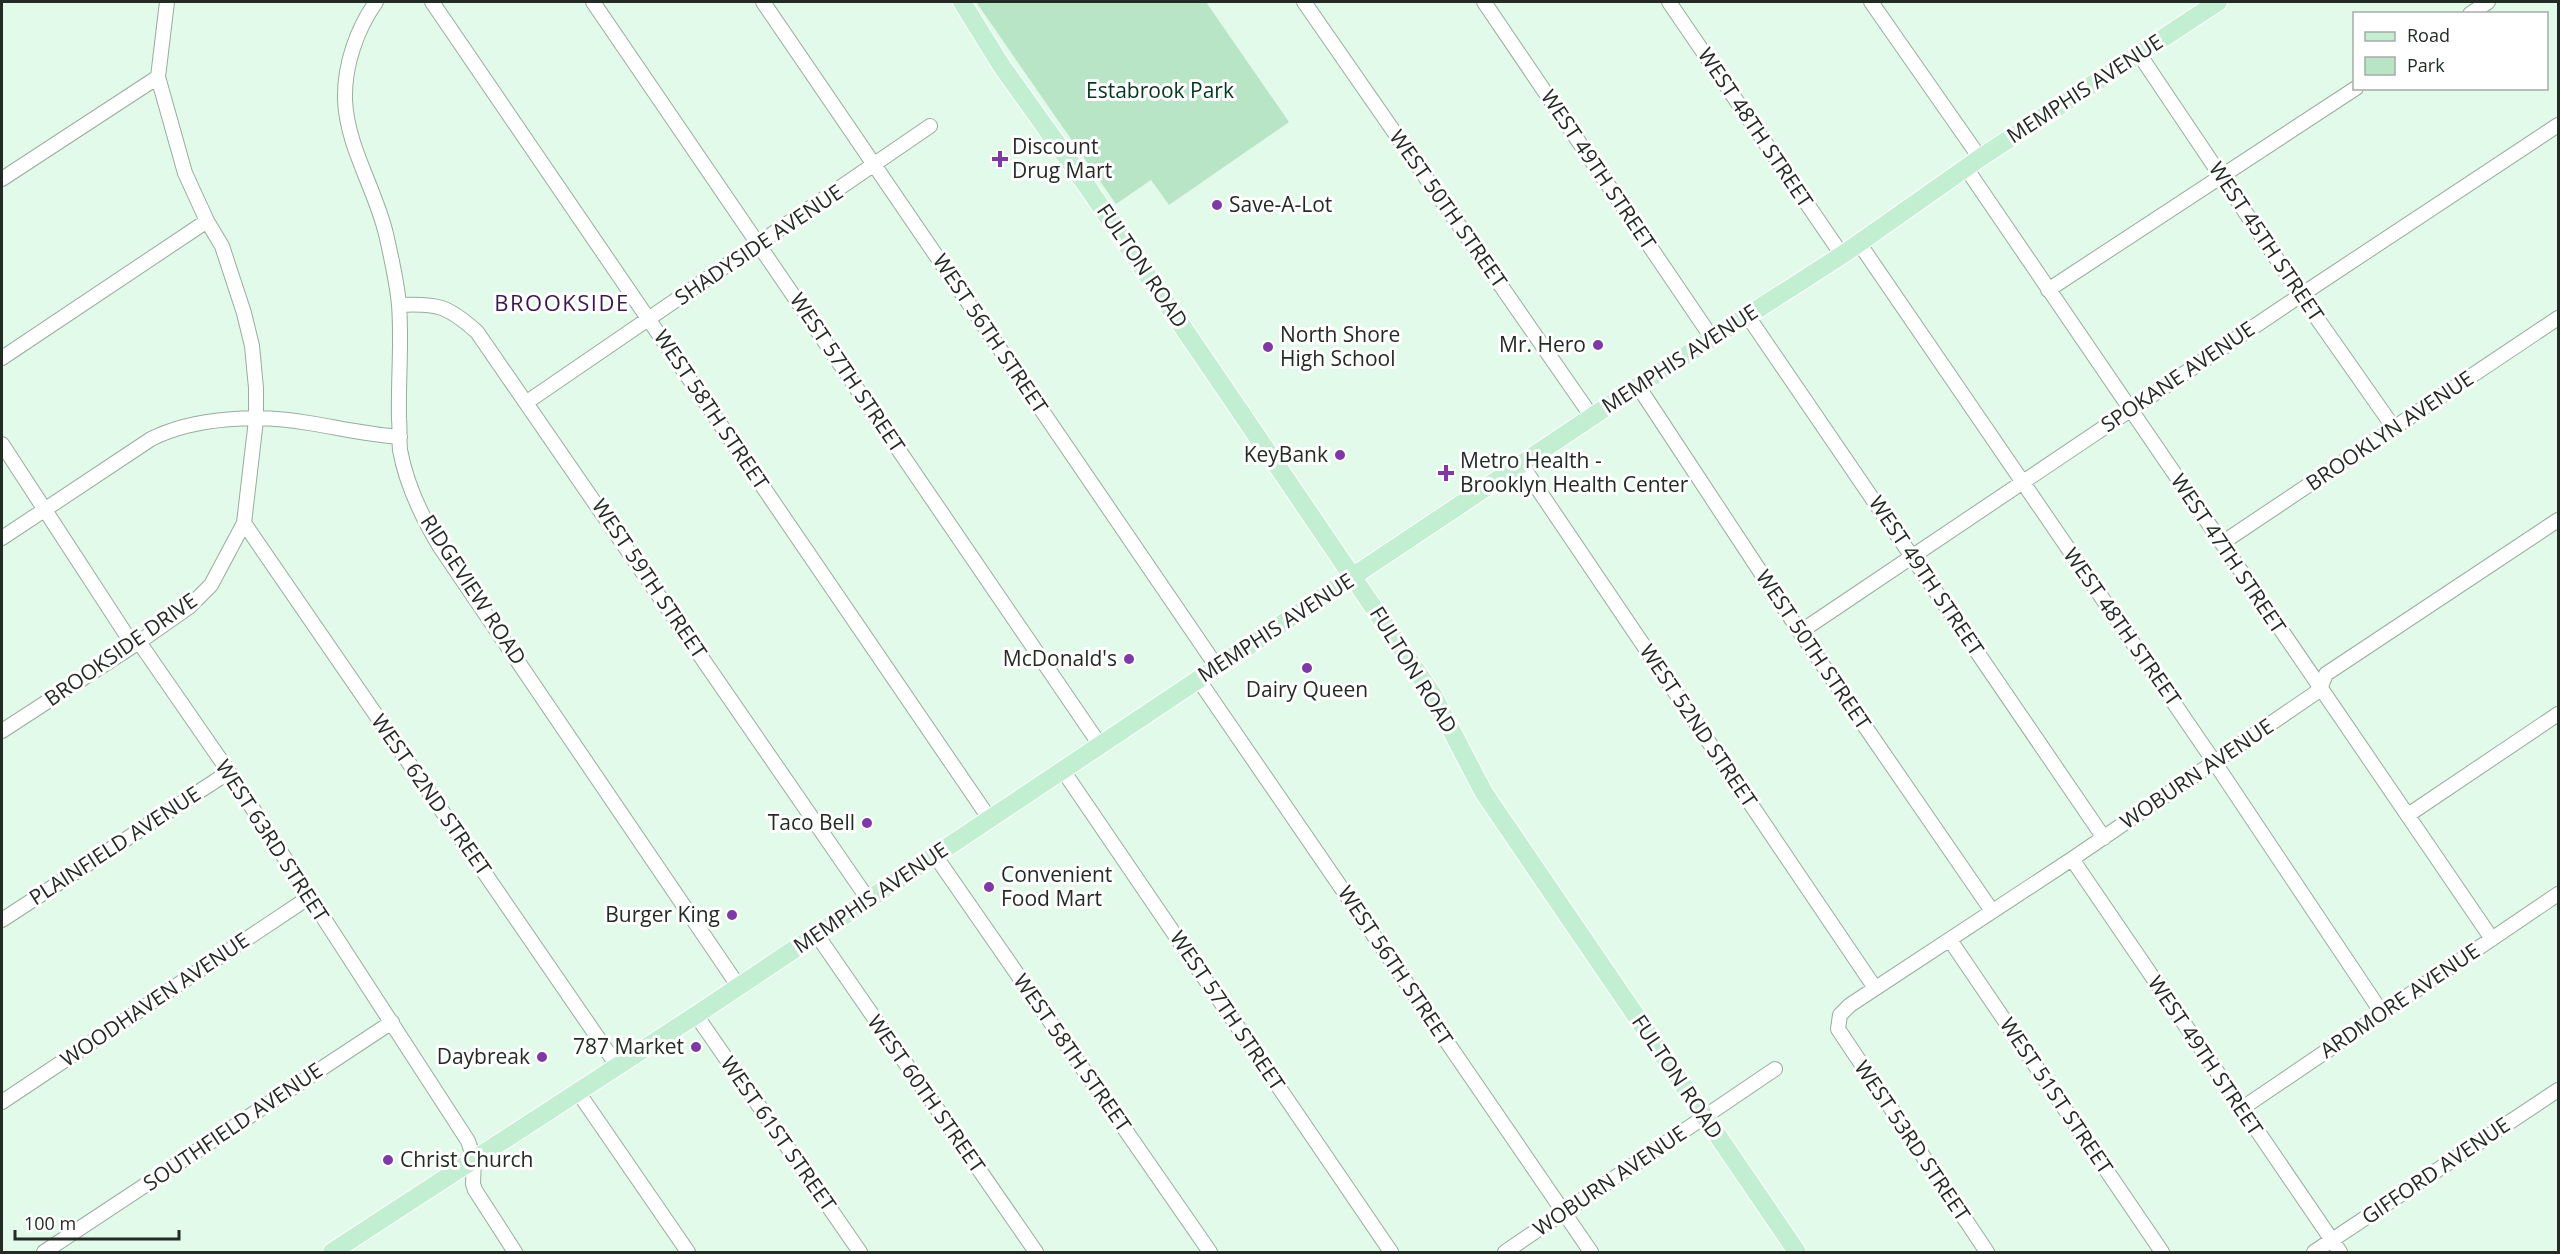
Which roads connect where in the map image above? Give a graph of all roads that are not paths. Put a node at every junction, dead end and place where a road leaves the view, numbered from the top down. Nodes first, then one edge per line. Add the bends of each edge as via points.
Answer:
1 (167, 2) edge
2 (376, 2) edge
3 (432, 2) edge
4 (593, 2) edge
5 (763, 2) edge
6 (962, 2) edge
7 (1304, 2) edge
8 (1484, 2) edge
9 (1669, 2) edge
10 (1871, 2) edge
11 (2218, 2) edge
12 (2488, 2) edge
13 (2473, 12) edge
14 (2139, 54) junction
15 (158, 77) junction
16 (2353, 90) edge
17 (2559, 125) edge
18 (930, 126) dead end
19 (1973, 163) junction
20 (875, 165) junction
21 (2222, 177) junction
22 (2, 179) edge
23 (207, 221) junction
24 (1859, 243) junction
25 (759, 245) junction
26 (1842, 255) junction
27 (2048, 290) junction
28 (2301, 295) junction
29 (399, 305) junction
30 (1747, 315) junction
31 (2559, 318) edge
32 (649, 320) junction
33 (1712, 339) junction
34 (2, 358) edge
35 (1638, 386) junction
36 (527, 402) junction
37 (2129, 411) junction
38 (1592, 417) junction
39 (256, 420) junction
40 (2394, 428) junction
41 (400, 437) junction
42 (2, 444) edge
43 (1521, 464) junction
44 (2022, 483) junction
45 (44, 509) junction
46 (2559, 520) edge
47 (244, 523) junction
48 (2, 538) edge
49 (2222, 543) junction
50 (1913, 556) junction
51 (1354, 577) junction
52 (1800, 632) junction
53 (139, 642) junction
54 (1217, 667) junction
55 (1198, 679) junction
56 (2320, 689) junction
57 (2559, 714) edge
58 (2, 731) edge
59 (1100, 745) junction
60 (2215, 763) junction
61 (1062, 770) junction
62 (229, 772) junction
63 (2408, 815) junction
64 (989, 818) junction
65 (2104, 837) junction
66 (934, 854) junction
67 (2072, 859) junction
68 (2559, 894) edge
69 (308, 898) junction
70 (868, 899) junction
71 (1992, 911) junction
72 (2, 920) edge
73 (817, 935) junction
74 (2492, 939) junction
75 (1950, 940) junction
76 (739, 987) junction
77 (1875, 988) junction
78 (2382, 1013) junction
79 (696, 1015) junction
80 (392, 1022) junction
81 (1838, 1029) joint
82 (618, 1067) junction
83 (1775, 1070) dead end
84 (2559, 1090) edge
85 (578, 1092) junction
86 (2, 1102) edge
87 (2241, 1109) junction
88 (1705, 1117) junction
89 (474, 1159) junction
90 (1563, 1212) junction
91 (2336, 1247) edge
92 (337, 1251) edge
93 (44, 1252) edge
94 (515, 1252) edge
95 (688, 1252) edge
96 (860, 1252) edge
97 (1036, 1252) edge
98 (1210, 1252) edge
99 (1391, 1252) edge
100 (1505, 1252) edge
101 (1590, 1252) edge
102 (1797, 1252) edge
103 (1988, 1252) edge
104 (2162, 1252) edge
105 (2314, 1252) edge

1 - 15 street, BROOKSIDE DRIVE
2 - 29 street, RIDGEVIEW ROAD via 353,50 345,99 348,124 385,233
3 - 32 street, WEST 58TH STREET
4 - 25 street, WEST 57TH STREET
5 - 20 street, WEST 56TH STREET
6 - 51 main road, FULTON ROAD via 1001,65
7 - 38 street, WEST 50TH STREET
8 - 33 street, WEST 49TH STREET
9 - 26 street, WEST 48TH STREET
10 - 19 street, WEST 47TH STREET
11 - 14 main road, MEMPHIS AVENUE
12 - 13 street
14 - 19 main road, MEMPHIS AVENUE
14 - 21 street, WEST 45TH STREET
15 - 22 street
15 - 23 street, BROOKSIDE DRIVE via 185,173
16 - 21 street
17 - 28 street, SPOKANE AVENUE
18 - 20 street, SHADYSIDE AVENUE
19 - 24 main road, MEMPHIS AVENUE
19 - 27 street, WEST 47TH STREET
20 - 25 street, SHADYSIDE AVENUE
20 - 54 street, WEST 56TH STREET
21 - 27 street
21 - 28 street, WEST 45TH STREET
23 - 34 street
23 - 39 street, BROOKSIDE DRIVE via 222,246 244,313 254,367
24 - 26 main road, MEMPHIS AVENUE
24 - 44 street, WEST 48TH STREET
25 - 32 street, SHADYSIDE AVENUE
25 - 59 street, WEST 57TH STREET
26 - 30 main road, MEMPHIS AVENUE
27 - 37 street, WEST 47TH STREET
28 - 37 street, SPOKANE AVENUE
28 - 40 street, WEST 45TH STREET
29 - 36 street, WEST 59TH STREET via 425,304 456,313 477,332
29 - 41 street, RIDGEVIEW ROAD
30 - 33 main road, MEMPHIS AVENUE
30 - 50 street, WEST 49TH STREET
31 - 40 street, BROOKLYN AVENUE
32 - 36 street, SHADYSIDE AVENUE
32 - 64 street, WEST 58TH STREET
33 - 35 main road, MEMPHIS AVENUE
35 - 38 main road, MEMPHIS AVENUE
35 - 52 street, WEST 50TH STREET
36 - 70 street, WEST 59TH STREET
37 - 44 street, SPOKANE AVENUE
37 - 49 street, WEST 47TH STREET
38 - 43 main road, MEMPHIS AVENUE
39 - 41 street via 306,422
39 - 45 street via 171,429
39 - 47 street, BROOKSIDE DRIVE
40 - 49 street, BROOKLYN AVENUE
41 - 76 street, RIDGEVIEW ROAD via 400,450 418,504 440,546
42 - 45 street, WEST 63RD STREET
43 - 51 main road, MEMPHIS AVENUE
43 - 77 street, WEST 52ND STREET
44 - 50 street, SPOKANE AVENUE
44 - 60 street, WEST 48TH STREET
45 - 48 street
45 - 53 street, WEST 63RD STREET via 129,639
46 - 56 street, WOBURN AVENUE via 2326,674
47 - 53 street, BROOKSIDE DRIVE via 211,585 189,607
47 - 82 street, WEST 62ND STREET
49 - 56 street, WEST 47TH STREET
50 - 52 street, SPOKANE AVENUE
50 - 65 street, WEST 49TH STREET
51 - 54 main road, MEMPHIS AVENUE
51 - 88 main road, FULTON ROAD via 1433,695 1484,793
52 - 71 street, WEST 50TH STREET
53 - 58 street, BROOKSIDE DRIVE
53 - 62 street, WEST 63RD STREET
54 - 55 main road, MEMPHIS AVENUE
55 - 59 main road, MEMPHIS AVENUE
55 - 90 street, WEST 56TH STREET
56 - 60 street, WOBURN AVENUE
56 - 63 street, WEST 47TH STREET
57 - 63 street
59 - 61 main road, MEMPHIS AVENUE
60 - 65 street, WOBURN AVENUE
60 - 78 street, WEST 48TH STREET
61 - 64 main road, MEMPHIS AVENUE
61 - 99 street, WEST 57TH STREET
62 - 69 street, WEST 63RD STREET
62 - 72 street, PLAINFIELD AVENUE
63 - 74 street, WEST 47TH STREET
64 - 66 main road, MEMPHIS AVENUE
65 - 67 street, WOBURN AVENUE
66 - 70 main road, MEMPHIS AVENUE
66 - 98 street, WEST 58TH STREET
67 - 71 street, WOBURN AVENUE
67 - 87 street, WEST 49TH STREET
68 - 74 street, ARDMORE AVENUE
69 - 80 street, WEST 63RD STREET
69 - 86 street, WOODHAVEN AVENUE
70 - 73 main road, MEMPHIS AVENUE
71 - 75 street, WOBURN AVENUE
73 - 76 main road, MEMPHIS AVENUE
73 - 97 street, WEST 60TH STREET
74 - 78 street, ARDMORE AVENUE
75 - 77 street, WOBURN AVENUE
75 - 104 street, WEST 51ST STREET
76 - 79 main road, MEMPHIS AVENUE
77 - 81 street, WOBURN AVENUE via 1840,1016
78 - 87 street, ARDMORE AVENUE
79 - 82 main road, MEMPHIS AVENUE
79 - 96 street, WEST 61ST STREET
80 - 89 street, WEST 63RD STREET via 468,1141
80 - 93 street, SOUTHFIELD AVENUE
81 - 103 street, WEST 53RD STREET
82 - 85 main road, MEMPHIS AVENUE
83 - 88 street, WOBURN AVENUE
84 - 91 street, GIFFORD AVENUE
85 - 89 main road, MEMPHIS AVENUE
85 - 95 street
87 - 91 street, WEST 49TH STREET
88 - 90 street, WOBURN AVENUE
88 - 102 main road, FULTON ROAD
89 - 92 main road, MEMPHIS AVENUE
89 - 94 street, WEST 63RD STREET via 473,1184
90 - 100 street, WOBURN AVENUE
90 - 101 street, WEST 56TH STREET
91 - 105 street, GIFFORD AVENUE

